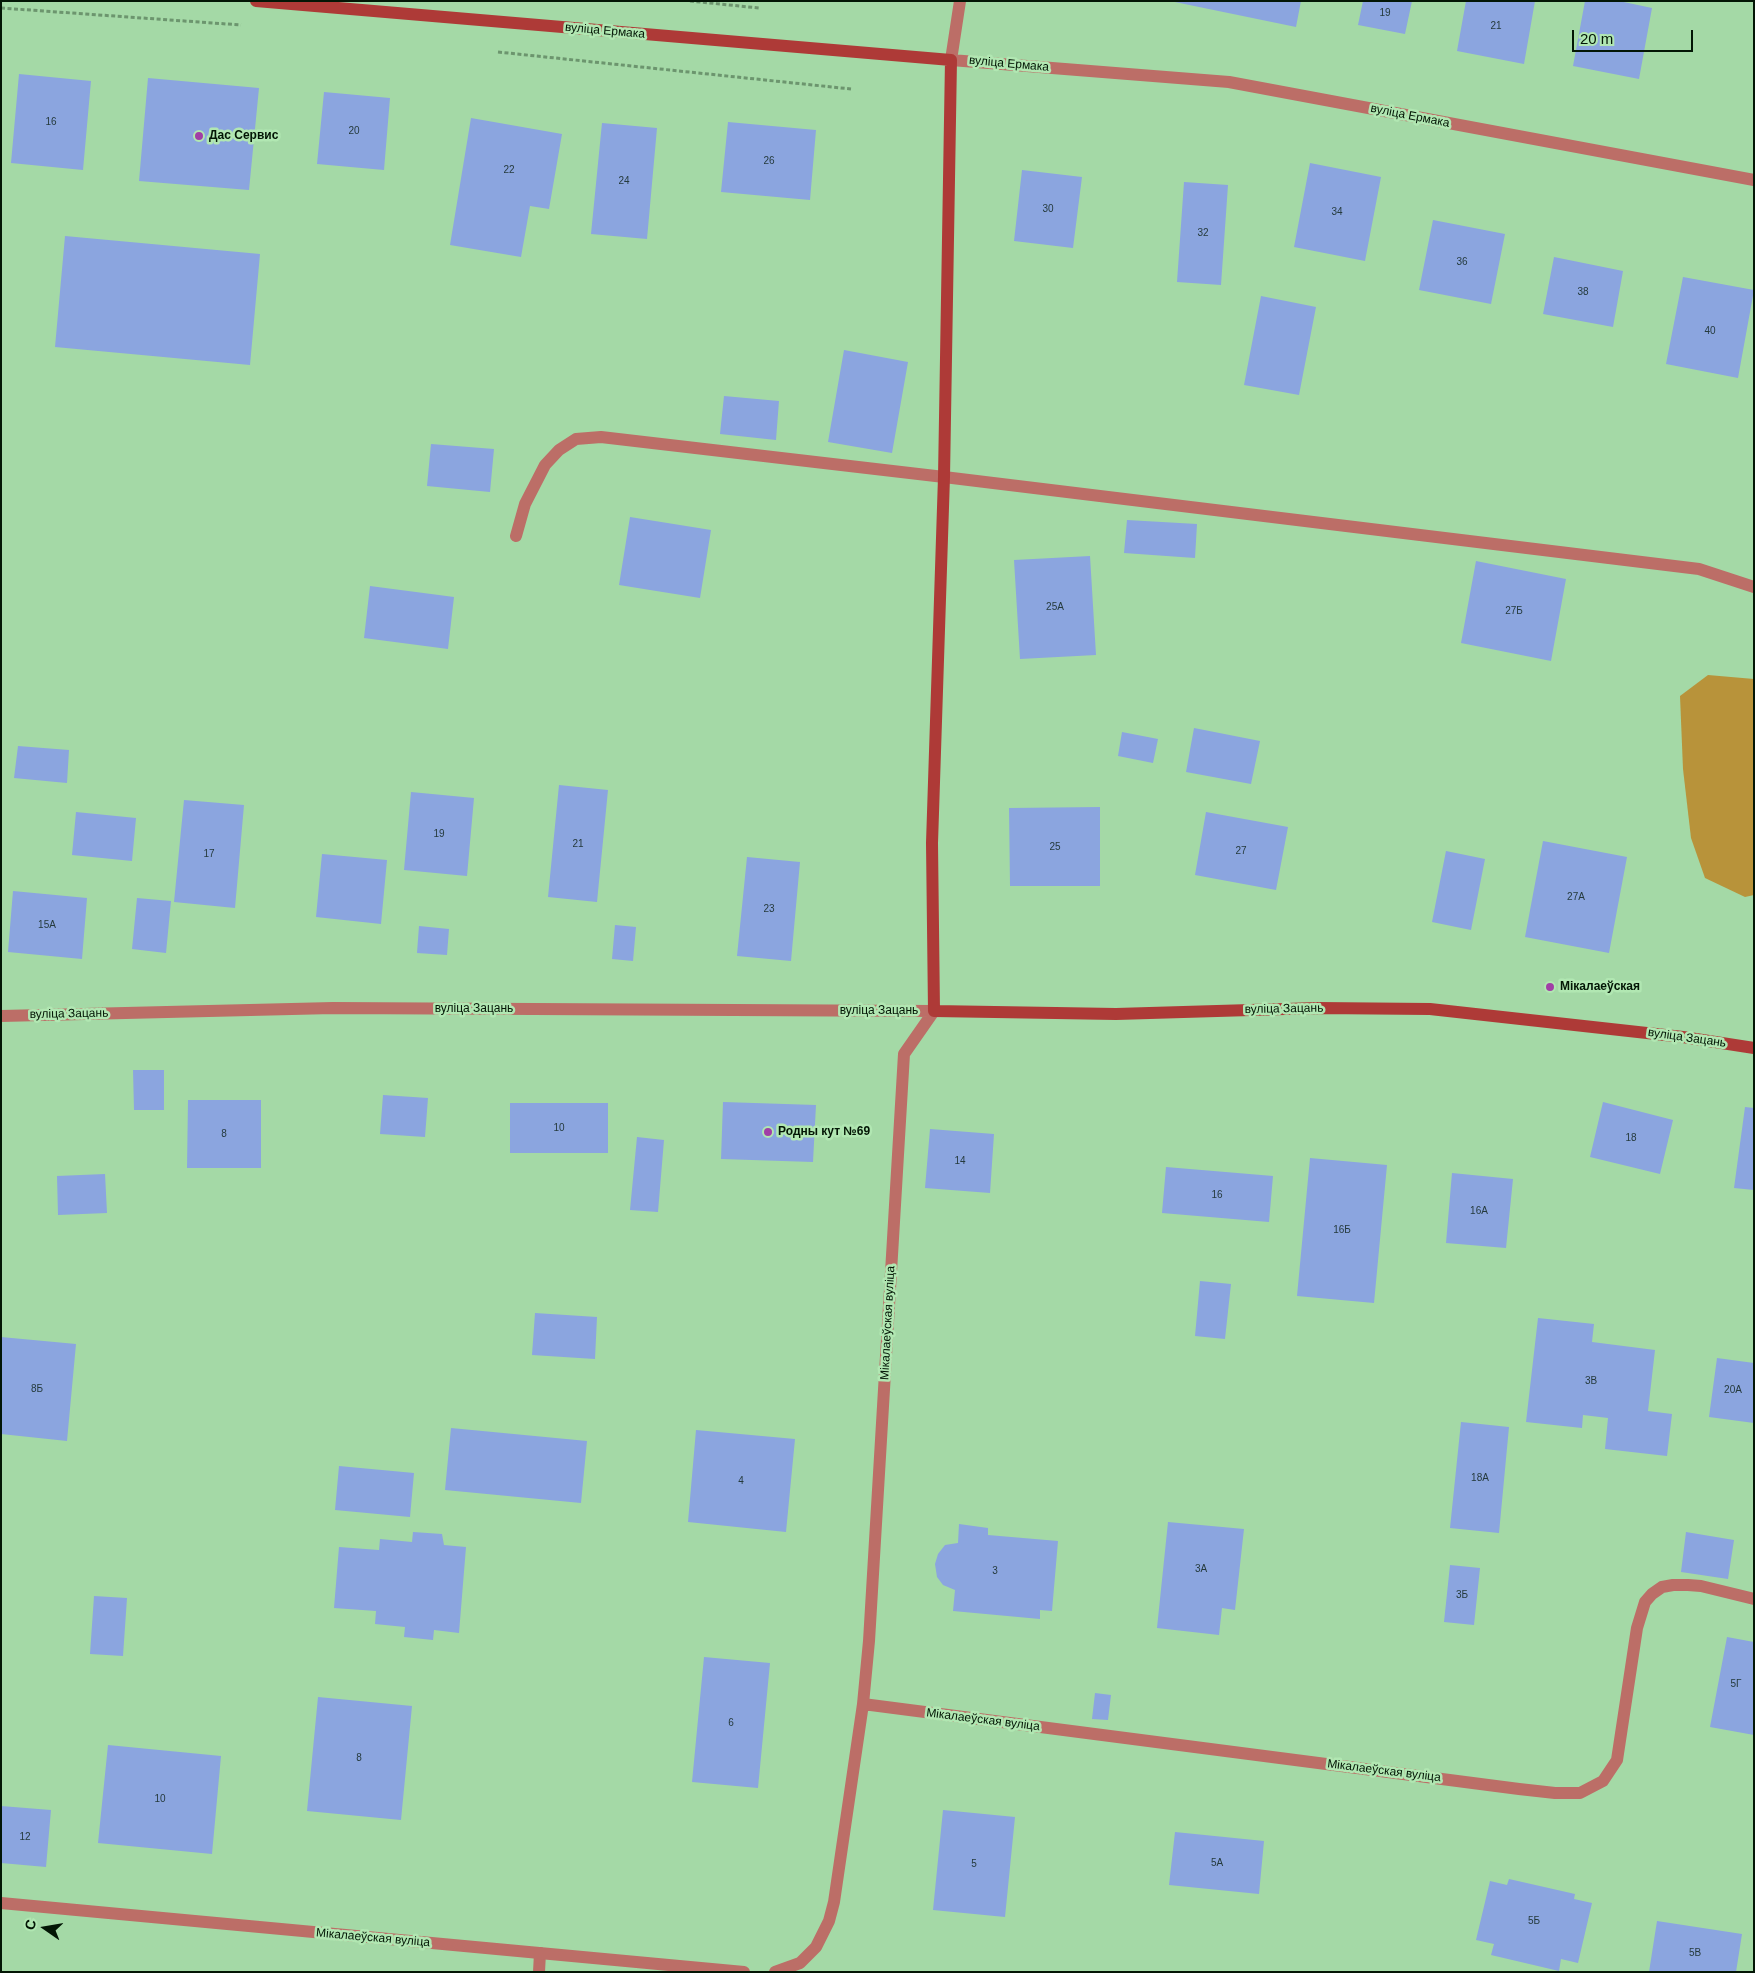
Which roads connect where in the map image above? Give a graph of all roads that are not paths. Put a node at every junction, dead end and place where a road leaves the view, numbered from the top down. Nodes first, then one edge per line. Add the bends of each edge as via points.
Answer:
1 (256, 1) edge
2 (960, 1) edge
3 (951, 60) junction
4 (1754, 180) edge
5 (944, 477) junction
6 (516, 536) dead end
7 (1754, 587) edge
8 (934, 1011) junction
9 (1, 1016) edge
10 (1754, 1048) edge
11 (1754, 1599) edge
12 (863, 1704) junction
13 (1, 1903) edge
14 (540, 1953) junction
15 (539, 1972) edge
16 (744, 1972) edge
17 (775, 1972) edge

1 - 3 street, вуліца Ермака
2 - 3 street
3 - 4 street, вуліца Ермака via 1229,82
3 - 5 street
5 - 6 street via 601,437 576,439 545,465 525,504
5 - 7 street via 1698,569
5 - 8 street via 932,844
8 - 9 street, вуліца Зацань via 333,1008
8 - 10 street, вуліца Зацань via 1116,1014 1430,1008 1673,1035
8 - 12 street, Мікалаеўская вуліца via 904,1054
11 - 12 street, Мікалаеўская вуліца via 1688,1585 1662,1587 1652,1594 1645,1602 1637,1628 1617,1760 1603,1781 1580,1793 1519,1789
12 - 17 street, Мікалаеўская вуліца via 834,1902 828,1921 816,1947 800,1963
13 - 14 street, Мікалаеўская вуліца
14 - 15 street
14 - 16 street, Мікалаеўская вуліца

